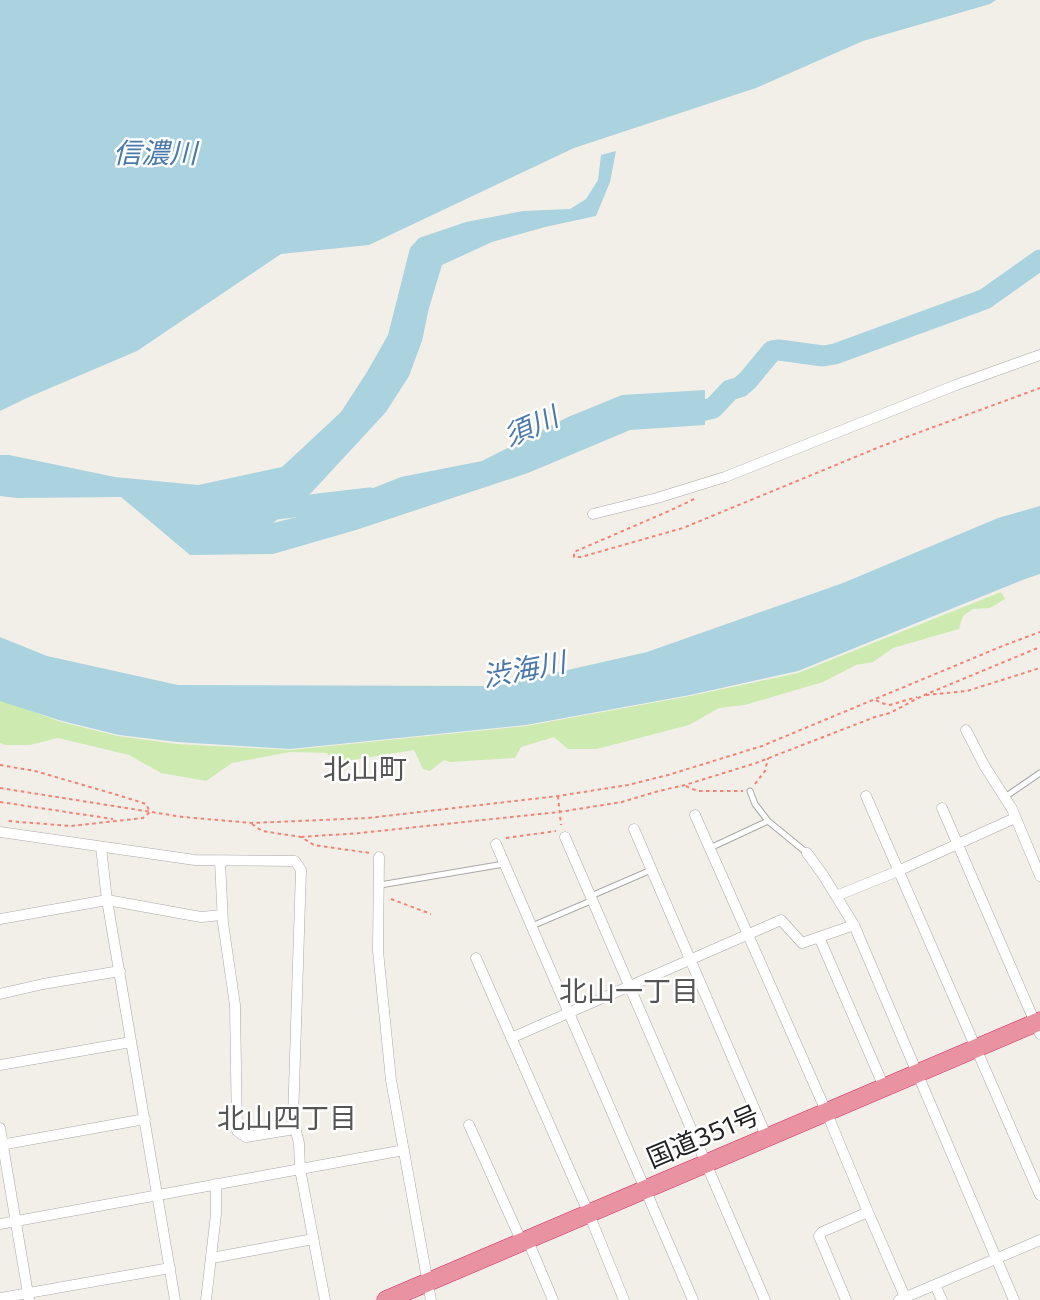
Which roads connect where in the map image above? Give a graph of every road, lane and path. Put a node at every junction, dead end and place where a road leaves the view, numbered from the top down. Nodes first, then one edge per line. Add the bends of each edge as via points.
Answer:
1 (1040, 355) edge
2 (1040, 388) edge
3 (698, 497) dead end
4 (593, 514) dead end
5 (1040, 632) edge
6 (1040, 647) edge
7 (1040, 668) edge
8 (922, 696) junction
9 (875, 699) junction
10 (966, 730) dead end
11 (768, 758) junction
12 (0, 765) edge
13 (1040, 773) edge
14 (685, 785) junction
15 (0, 788) edge
16 (750, 791) junction
17 (558, 796) junction
18 (866, 796) dead end
19 (1005, 797) junction
20 (0, 802) edge
21 (942, 808) dead end
22 (150, 812) junction
23 (559, 812) junction
24 (695, 815) dead end
25 (1015, 818) junction
26 (118, 820) junction
27 (0, 821) edge
28 (768, 821) junction
29 (252, 823) junction
30 (634, 829) dead end
31 (0, 832) edge
32 (301, 837) junction
33 (565, 837) dead end
34 (496, 844) joint
35 (957, 845) junction
36 (100, 847) junction
37 (710, 848) junction
38 (807, 853) joint
39 (379, 857) joint
40 (220, 860) junction
41 (504, 864) junction
42 (651, 870) junction
43 (898, 871) junction
44 (1040, 876) edge
45 (380, 890) junction
46 (836, 896) junction
47 (592, 898) junction
48 (107, 900) junction
49 (431, 914) dead end
50 (222, 915) junction
51 (0, 919) edge
52 (854, 925) junction
53 (532, 926) junction
54 (748, 933) junction
55 (818, 937) junction
56 (475, 958) dead end
57 (690, 959) junction
58 (120, 971) junction
59 (629, 987) junction
60 (0, 994) edge
61 (569, 1012) junction
62 (1038, 1026) edge
63 (511, 1038) junction
64 (131, 1042) junction
65 (976, 1047) junction
66 (0, 1065) edge
67 (916, 1073) junction
68 (884, 1087) junction
69 (826, 1111) junction
70 (145, 1119) junction
71 (470, 1125) dead end
72 (0, 1128) edge
73 (295, 1129) junction
74 (767, 1138) junction
75 (1, 1145) edge
76 (404, 1150) junction
77 (706, 1164) junction
78 (300, 1169) junction
79 (216, 1184) junction
80 (646, 1190) junction
81 (1040, 1195) edge
82 (158, 1196) junction
83 (868, 1212) junction
84 (589, 1214) junction
85 (17, 1221) junction
86 (0, 1224) edge
87 (313, 1239) junction
88 (1040, 1240) edge
89 (527, 1241) junction
90 (212, 1258) junction
91 (996, 1258) junction
92 (170, 1268) junction
93 (935, 1285) junction
94 (430, 1291) edge
95 (28, 1296) edge
96 (0, 1298) edge
97 (902, 1299) edge
98 (175, 1300) edge
99 (206, 1300) edge
100 (325, 1300) edge
101 (386, 1300) edge
102 (553, 1300) edge
103 (624, 1300) edge
104 (693, 1300) edge
105 (765, 1300) edge
106 (846, 1300) edge
107 (942, 1300) edge
108 (1014, 1300) edge

1 - 4 street via 725,477
2 - 3 path via 881,446 683,528 574,557 574,552
5 - 9 path
6 - 8 path
7 - 8 path via 967,691
8 - 9 path via 890,705
8 - 11 path via 890,713
9 - 17 path via 710,763 628,785
10 - 19 street
11 - 14 path
11 - 16 path via 765,771
12 - 22 path via 121,796 146,804
13 - 19 lane
14 - 16 path via 699,791
14 - 23 path
15 - 22 path
16 - 28 lane
17 - 23 path
17 - 29 path via 368,818
18 - 43 street
19 - 25 street
20 - 26 path
21 - 35 street
22 - 26 path via 143,818
22 - 29 path
23 - 32 path
23 - 34 path via 562,830 496,839
24 - 37 street
25 - 35 street
25 - 44 street
26 - 27 path via 71,826
28 - 37 lane
28 - 38 lane
29 - 32 path via 262,831
30 - 42 street
31 - 36 street
32 - 39 path via 314,845
33 - 47 street
34 - 41 street
35 - 43 street
35 - 62 street
36 - 40 street
36 - 48 street
37 - 54 street
38 - 46 street
39 - 45 street
40 - 50 street
40 - 73 street via 295,861 301,870
41 - 45 lane
41 - 53 street
42 - 47 lane
42 - 57 street
43 - 46 street
43 - 65 street
45 - 49 path
45 - 76 street via 379,951 391,1080
46 - 52 street
47 - 53 lane
47 - 59 street
48 - 50 street via 201,917
48 - 51 street
48 - 58 street
50 - 73 street via 235,1005 237,1131 246,1137
52 - 55 street
52 - 67 street
53 - 61 street
54 - 55 street via 782,920 803,943
54 - 57 street
54 - 69 street
55 - 68 street
56 - 63 street
57 - 59 street
57 - 74 street
58 - 60 street
58 - 64 street
59 - 61 street
59 - 77 street
61 - 63 street
61 - 80 street
62 - 65 highway, 国道351号
63 - 84 street
64 - 66 street
64 - 70 street
65 - 67 highway, 国道351号
65 - 81 street
67 - 68 highway, 国道351号
67 - 91 street
68 - 69 highway, 国道351号
69 - 74 highway, 国道351号
69 - 83 street
70 - 75 street
70 - 82 street
71 - 89 street via 520,1238
72 - 75 street
73 - 78 street
74 - 77 highway, 国道351号
75 - 85 street
76 - 78 street
76 - 94 street
77 - 80 highway, 国道351号
77 - 105 street
78 - 79 street
78 - 87 street
79 - 82 street
79 - 90 street
80 - 84 highway, 国道351号
80 - 104 street
82 - 85 street
82 - 92 street
83 - 97 street
83 - 106 street via 818,1236
84 - 89 highway, 国道351号
84 - 103 street
85 - 86 street
85 - 95 street
87 - 90 street
87 - 100 street
88 - 91 street
89 - 94 highway, 国道351号
89 - 102 street
90 - 99 street
91 - 93 street
91 - 108 street
92 - 95 street
92 - 98 street
93 - 97 street
93 - 107 street
94 - 101 highway, 国道351号
95 - 96 street

